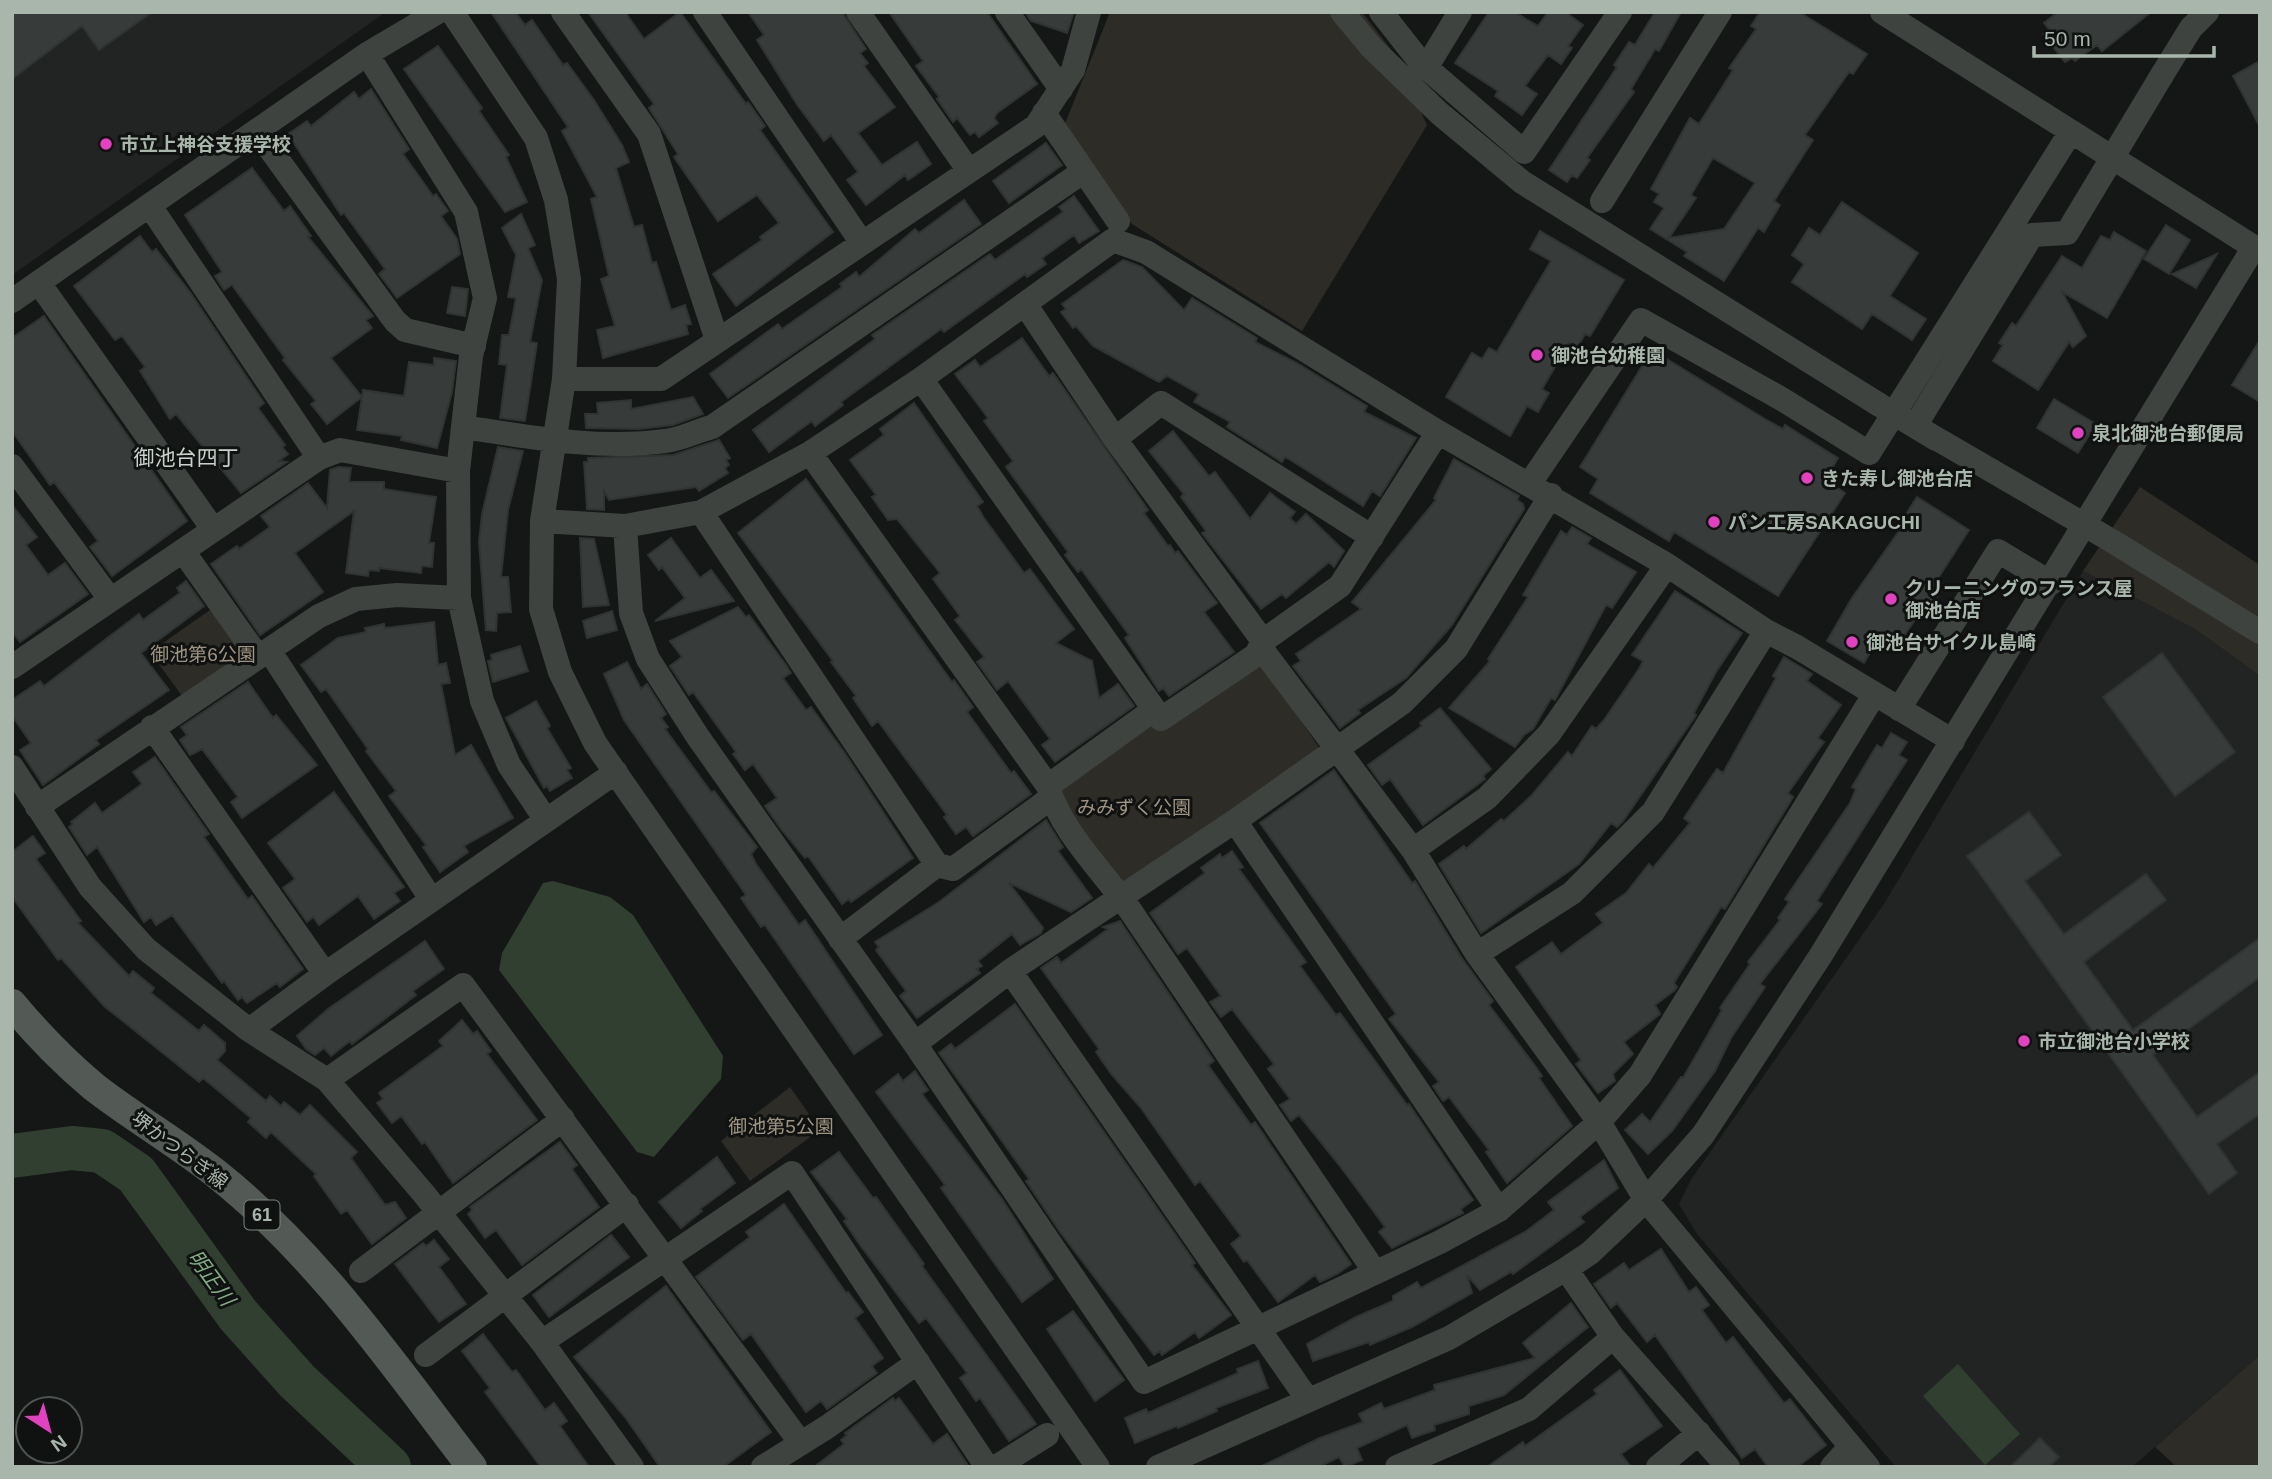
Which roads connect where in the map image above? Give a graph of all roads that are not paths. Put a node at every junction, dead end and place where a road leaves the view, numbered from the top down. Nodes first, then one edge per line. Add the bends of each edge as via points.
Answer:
1 (438, 12) edge
2 (452, 12) edge
3 (563, 12) edge
4 (705, 12) edge
5 (858, 12) edge
6 (1007, 12) edge
7 (1089, 12) edge
8 (1342, 12) edge
9 (1381, 12) edge
10 (1460, 12) edge
11 (1620, 12) edge
12 (1720, 12) edge
13 (1882, 12) edge
14 (2207, 12) edge
15 (367, 54) junction
16 (1426, 68) junction
17 (1060, 89) junction
18 (1044, 113) junction
19 (257, 131) junction
20 (2070, 134) junction
21 (969, 171) junction
22 (1084, 171) junction
23 (1602, 201) dead end
24 (150, 206) junction
25 (1118, 221) dead end
26 (862, 243) junction
27 (2257, 249) edge
28 (39, 283) junction
29 (12, 302) edge
30 (1025, 304) junction
31 (717, 340) junction
32 (474, 346) junction
33 (564, 379) junction
34 (921, 379) junction
35 (463, 427) junction
36 (1923, 431) junction
37 (1438, 432) junction
38 (1115, 439) junction
39 (554, 440) junction
40 (810, 453) junction
41 (319, 458) junction
42 (12, 466) edge
43 (458, 471) junction
44 (1540, 489) junction
45 (701, 512) junction
46 (542, 521) junction
47 (625, 526) junction
48 (213, 529) junction
49 (1372, 537) junction
50 (183, 551) junction
51 (1667, 565) junction
52 (2051, 583) junction
53 (459, 598) junction
54 (110, 599) junction
55 (1766, 631) junction
56 (2260, 632) edge
57 (1262, 645) junction
58 (264, 654) junction
59 (12, 667) edge
60 (1874, 695) junction
61 (1899, 709) junction
62 (1152, 711) junction
63 (152, 727) junction
64 (1953, 741) junction
65 (1335, 749) junction
66 (12, 767) edge
67 (615, 772) junction
68 (1049, 792) junction
69 (37, 807) junction
70 (546, 820) junction
71 (1235, 821) junction
72 (1413, 850) junction
73 (937, 865) junction
74 (1122, 898) junction
75 (431, 899) junction
76 (839, 939) junction
77 (1477, 954) junction
78 (1010, 971) junction
79 (325, 974) junction
80 (12, 1004) edge
81 (249, 1030) junction
82 (915, 1044) junction
83 (327, 1080) junction
84 (563, 1119) junction
85 (1599, 1122) junction
86 (1646, 1200) junction
87 (627, 1205) junction
88 (1499, 1210) junction
89 (439, 1214) junction
90 (665, 1257) junction
91 (1566, 1269) junction
92 (361, 1271) dead end
93 (1375, 1272) junction
94 (504, 1296) junction
95 (1259, 1329) junction
96 (1614, 1337) junction
97 (542, 1342) junction
98 (426, 1355) dead end
99 (918, 1362) junction
100 (1308, 1400) junction
101 (1699, 1433) junction
102 (1047, 1435) dead end
103 (800, 1442) junction
104 (1850, 1447) junction
105 (988, 1466) edge
106 (472, 1467) edge
107 (632, 1467) edge
108 (763, 1467) edge
109 (1098, 1467) edge
110 (1158, 1467) edge
111 (1397, 1467) edge
112 (1658, 1467) edge
113 (1728, 1467) edge
114 (1832, 1467) edge
115 (1868, 1467) edge

1 - 15 street
2 - 33 street via 536,138 556,200 569,279
3 - 31 street via 649,134
4 - 26 street
5 - 21 street
6 - 17 street
7 - 17 street via 1073,70
8 - 36 street, bridge via 1439,113 1522,182
9 - 16 street
10 - 16 street
11 - 16 street via 1524,152
12 - 23 street
13 - 20 street
14 - 36 street, bridge via 2191,28 2067,233 2032,235
15 - 19 street
15 - 32 street via 466,212 485,299
17 - 18 street
18 - 21 street via 1036,126
18 - 22 street
19 - 24 street
19 - 32 street via 395,321 405,330
20 - 27 street
20 - 44 street via 1869,453 1641,320
21 - 26 street
22 - 25 street
22 - 39 street via 712,427 668,441
24 - 28 street
24 - 41 street
26 - 31 street
27 - 52 street
28 - 29 street
28 - 48 street
30 - 34 street
30 - 37 street via 1113,240 1146,252
30 - 38 street
31 - 33 street via 660,379
32 - 35 street
33 - 39 street
34 - 40 street
34 - 62 street
35 - 39 street
35 - 43 street
36 - 56 street, bridge
37 - 44 street
37 - 49 street
38 - 49 street via 1161,403
38 - 57 street
39 - 46 street
40 - 45 street
40 - 68 street
41 - 43 street via 340,450
41 - 48 street
42 - 54 street
43 - 53 street
44 - 51 street
44 - 65 street via 1456,649 1402,703
45 - 47 street
45 - 73 street
46 - 47 street
46 - 67 street via 541,609 560,672 595,743
47 - 76 street via 631,613 648,659
48 - 50 street
49 - 57 street via 1340,586
50 - 54 street
50 - 58 street
51 - 55 street
51 - 72 street via 1549,734 1487,798
52 - 61 street via 1998,551
52 - 64 street
53 - 58 street via 397,595 356,599 320,616
53 - 70 street via 482,701 509,765
54 - 59 street
55 - 60 street
55 - 77 street via 1653,811 1572,893
57 - 62 street via 1161,719
57 - 65 street
58 - 63 street
58 - 75 street
60 - 61 street
60 - 85 street via 1640,1075
61 - 64 street
62 - 68 street
63 - 69 street
63 - 79 street
64 - 86 street via 1703,1135
65 - 71 street
65 - 72 street
66 - 69 street
67 - 70 street
67 - 109 street
68 - 73 street via 953,869
68 - 74 street
69 - 81 street via 90,887 146,949
70 - 75 street
71 - 74 street
71 - 88 street
72 - 77 street
73 - 76 street
74 - 78 street
74 - 93 street
75 - 79 street
76 - 82 street
77 - 85 street
78 - 82 street
78 - 95 street
79 - 81 street
80 - 106 main road, 堺かつらぎ線 / 61 via 39,1037 94,1086 219,1176 274,1226 330,1285
81 - 83 street
82 - 95 street via 1144,1382
83 - 84 street via 463,985
83 - 89 street
84 - 87 street
84 - 89 street
85 - 86 street
85 - 88 street
86 - 91 street via 1590,1253
86 - 104 street
87 - 90 street
87 - 94 street
88 - 93 street
89 - 92 street
89 - 94 street
90 - 97 street
90 - 99 street via 792,1174
90 - 103 street
91 - 96 street
91 - 100 street via 1449,1338
93 - 95 street
94 - 97 street
94 - 98 street
95 - 100 street
96 - 101 street
96 - 111 street via 1529,1409
97 - 107 street
99 - 103 street
99 - 105 street
100 - 110 street
101 - 112 street
101 - 113 street
102 - 105 street
103 - 108 street
104 - 114 street
104 - 115 street

